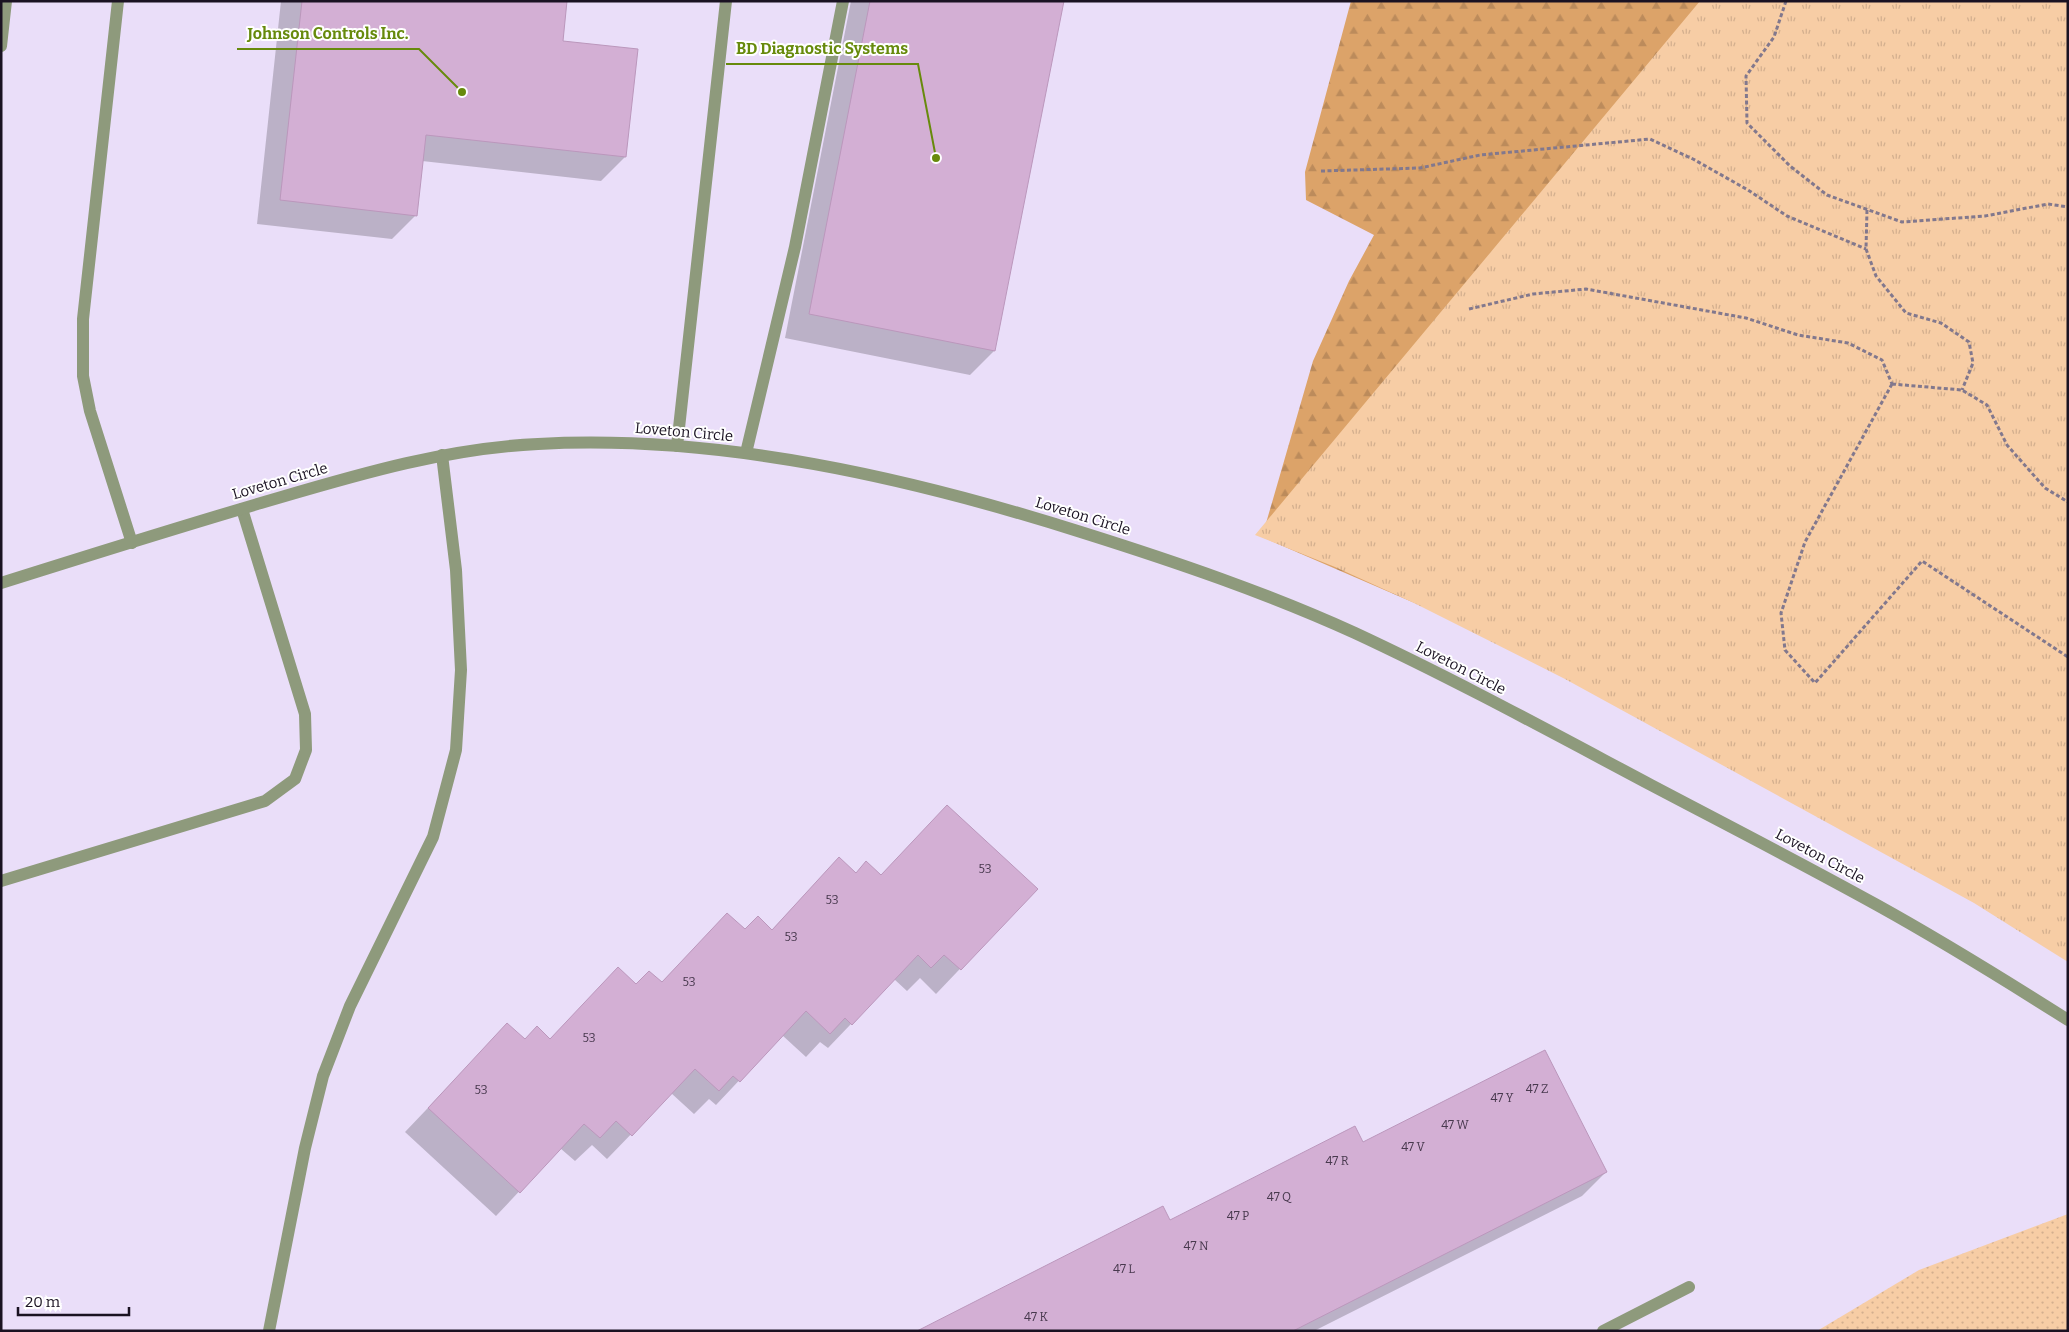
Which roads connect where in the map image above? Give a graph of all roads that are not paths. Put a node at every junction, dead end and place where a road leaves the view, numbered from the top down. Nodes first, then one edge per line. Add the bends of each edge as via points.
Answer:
1 (6, 1) edge
2 (118, 1) edge
3 (726, 1) edge
4 (843, 1) edge
5 (1, 46) edge
6 (677, 446) junction
7 (746, 453) junction
8 (442, 455) junction
9 (242, 509) junction
10 (132, 542) junction
11 (1, 583) edge
12 (1, 882) edge
13 (2068, 1020) edge
14 (1689, 1288) dead end
15 (269, 1331) edge
16 (1603, 1331) edge

1 - 5 street
2 - 10 street via 83,319 83,376 90,411
3 - 6 street
4 - 7 street via 795,247
6 - 7 street, Loveton Circle
6 - 8 street, Loveton Circle via 602,442 533,444
7 - 13 street, Loveton Circle via 954,495 1115,543 1264,594 1443,675 1800,864 1973,960
8 - 9 street, Loveton Circle via 365,473
8 - 15 street via 456,570 460,642 456,750 433,837 350,1006 323,1076 305,1148
9 - 10 street, Loveton Circle
9 - 12 street via 305,714 306,750 295,779 265,801
10 - 11 street, Loveton Circle
14 - 16 street

